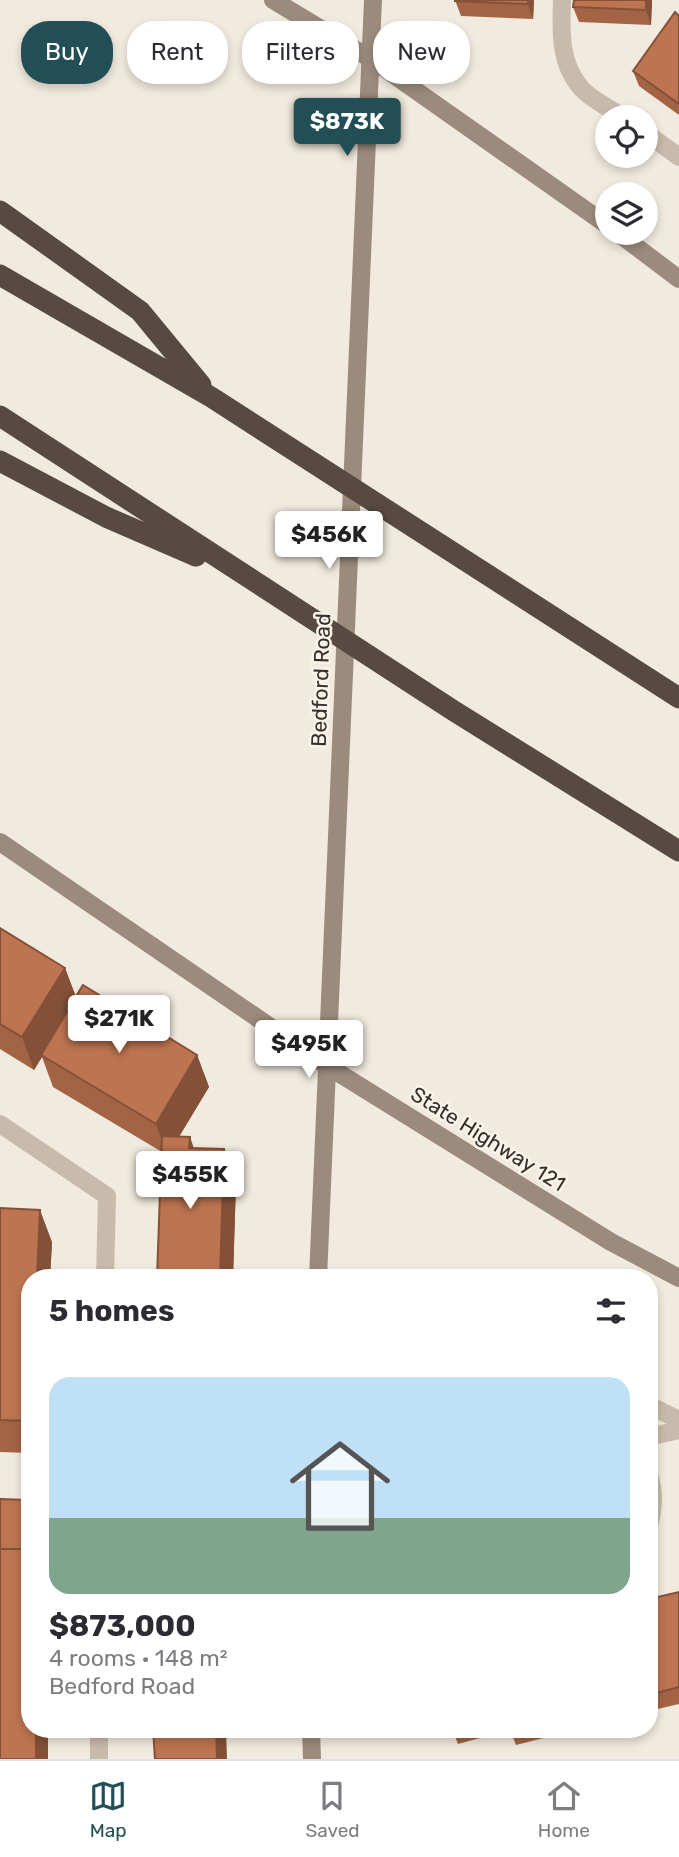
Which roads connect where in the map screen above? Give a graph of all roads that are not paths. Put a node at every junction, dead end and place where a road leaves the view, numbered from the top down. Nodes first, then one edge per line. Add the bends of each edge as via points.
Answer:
1 (273, 0) edge
2 (373, 0) edge
3 (562, 0) edge
4 (371, 59) junction
5 (604, 105) edge
6 (658, 142) edge
7 (679, 157) edge
8 (0, 211) edge
9 (595, 217) edge
10 (634, 245) edge
11 (0, 275) edge
12 (679, 279) edge
13 (211, 397) junction
14 (0, 416) edge
15 (0, 461) edge
16 (248, 579) junction
17 (679, 698) edge
18 (0, 842) edge
19 (679, 851) edge
20 (328, 1067) junction
21 (0, 1124) edge
22 (105, 1269) edge
23 (318, 1269) edge
24 (679, 1278) edge
25 (658, 1410) edge
26 (679, 1420) edge
27 (679, 1430) edge
28 (658, 1435) edge
29 (99, 1738) edge
30 (311, 1738) edge
31 (99, 1759) edge
32 (312, 1759) edge

1 - 4 main road
2 - 4 main road, Bedford Road
3 - 5 lane via 566,65 582,90
4 - 9 main road
4 - 20 main road, Bedford Road
6 - 7 lane
8 - 13 highway via 140,311
10 - 12 main road
11 - 13 highway
13 - 17 highway
14 - 16 highway
15 - 16 highway via 106,517
16 - 19 highway
18 - 20 main road, State Highway 121
20 - 23 main road, Bedford Road
20 - 24 main road, State Highway 121 via 611,1242
21 - 22 lane via 107,1196
25 - 26 lane
27 - 28 lane
29 - 31 lane
30 - 32 main road

